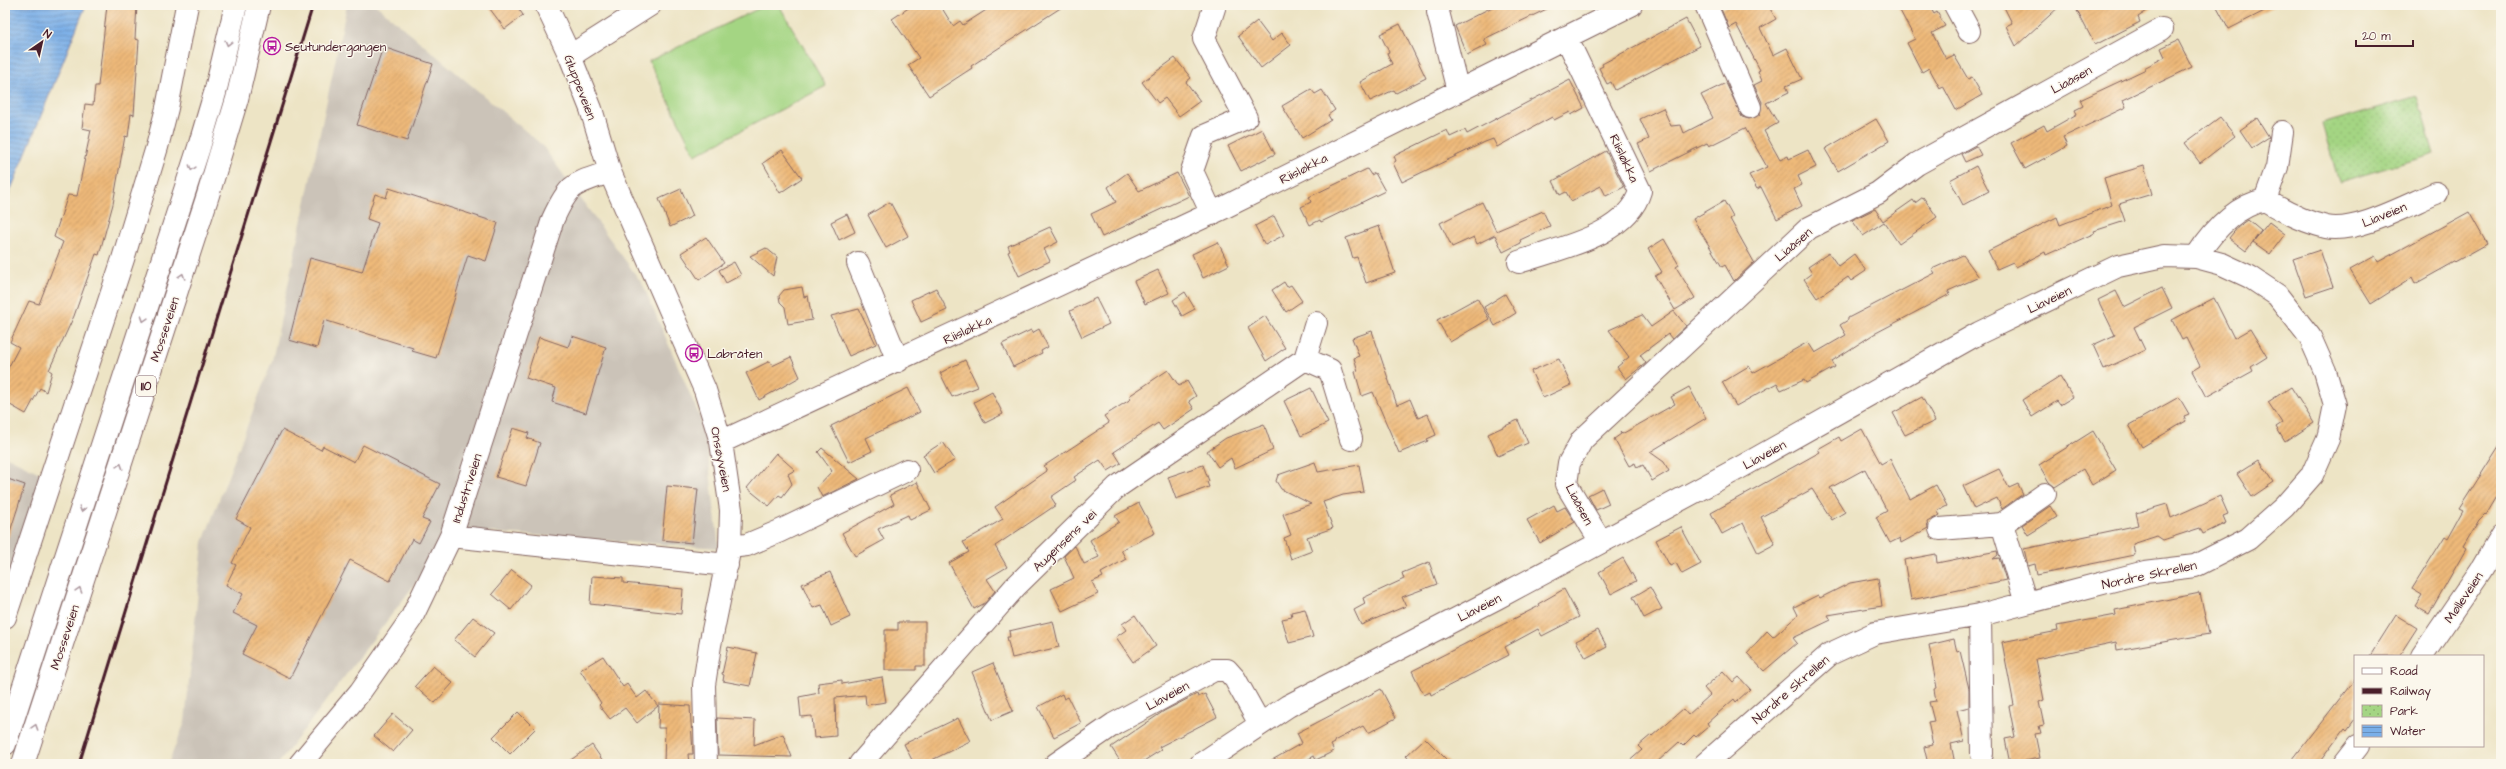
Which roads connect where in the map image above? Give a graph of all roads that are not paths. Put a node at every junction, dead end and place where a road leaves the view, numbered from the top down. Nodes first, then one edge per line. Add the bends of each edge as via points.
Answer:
1 (187, 5) edge
2 (236, 5) edge
3 (259, 5) edge
4 (546, 5) edge
5 (650, 5) edge
6 (1215, 5) edge
7 (1439, 5) edge
8 (1631, 5) edge
9 (1706, 5) edge
10 (1955, 5) edge
11 (2162, 29) dead end
12 (1969, 31) dead end
13 (1566, 37) junction
14 (570, 56) junction
15 (1458, 91) junction
16 (1750, 107) dead end
17 (2282, 132) dead end
18 (610, 172) junction
19 (2436, 192) dead end
20 (2265, 200) junction
21 (1212, 214) junction
22 (2196, 257) junction
23 (1519, 262) dead end
24 (858, 264) dead end
25 (1316, 323) dead end
26 (1305, 358) junction
27 (898, 361) junction
28 (1351, 440) dead end
29 (721, 442) junction
30 (907, 470) dead end
31 (2045, 494) dead end
32 (2002, 524) junction
33 (1940, 529) dead end
34 (451, 536) junction
35 (2501, 536) edge
36 (1601, 542) junction
37 (728, 556) junction
38 (2026, 603) junction
39 (1980, 615) junction
40 (5, 617) edge
41 (2423, 655) edge
42 (1260, 724) junction
43 (5, 744) edge
44 (2357, 747) edge
45 (1982, 754) dead end
46 (23, 764) edge
47 (300, 764) edge
48 (706, 764) edge
49 (860, 764) edge
50 (1056, 764) edge
51 (1201, 764) edge
52 (1705, 764) edge
53 (2344, 764) edge

1 - 40 main road via 167,108 152,162 121,266
2 -> 43 main road, Mosseveien / 110 via 199,147
46 -> 3 main road, Mosseveien / 110 via 208,195 239,92
4 - 14 main road, Gluppeveien
5 - 14 main road
6 - 21 main road via 1204,39 1246,118 1204,136 1192,171
7 - 15 main road via 1438,12
8 - 13 main road, Riisløkka
9 - 16 main road
10 - 12 main road
11 - 36 main road, Liaåsen via 1917,164 1878,192 1809,228 1582,440 1569,463 1566,484
13 - 15 main road, Riisløkka
13 - 23 main road, Riisløkka via 1640,191 1637,202 1613,228
14 - 18 main road, Gluppeveien via 591,109
15 - 21 main road, Riisløkka
17 - 20 main road via 2277,167
18 - 29 main road, Onsøyveien via 705,390
18 - 34 main road, Industriveien via 575,184 562,198
19 - 20 main road, Liaveien via 2362,225 2327,228 2284,212
20 - 22 main road via 2249,203 2231,216 2210,236
21 - 27 main road, Riisløkka
22 - 36 main road, Liaveien via 2149,257 2118,266 1979,333 1741,467
22 - 38 main road, Nordre Skrellen via 2222,264 2250,277 2277,295 2310,337 2325,371 2334,405 2328,439 2312,475 2284,507 2248,539 2195,566 2146,572
24 - 27 main road
25 - 26 main road
26 - 28 main road via 1330,370
26 - 49 main road, Augensens vei via 1117,487 1015,588
27 - 29 main road, Riisløkka
29 - 37 main road, Onsøyveien via 731,510
30 - 37 main road
31 - 32 main road
32 - 33 main road
32 - 38 main road
34 - 37 main road
34 - 47 main road, Industriveien via 411,619 360,692
35 - 41 main road, Mølleveien
36 - 42 main road, Liaveien via 1288,706
37 - 48 main road, Onsøyveien via 704,685
38 - 39 main road, Nordre Skrellen
39 - 45 main road
39 - 52 main road, Nordre Skrellen via 1875,633 1830,654
42 - 50 main road, Liaveien via 1235,679 1227,670 1214,670 1114,724
42 - 51 main road, Liaveien
44 - 53 main road

